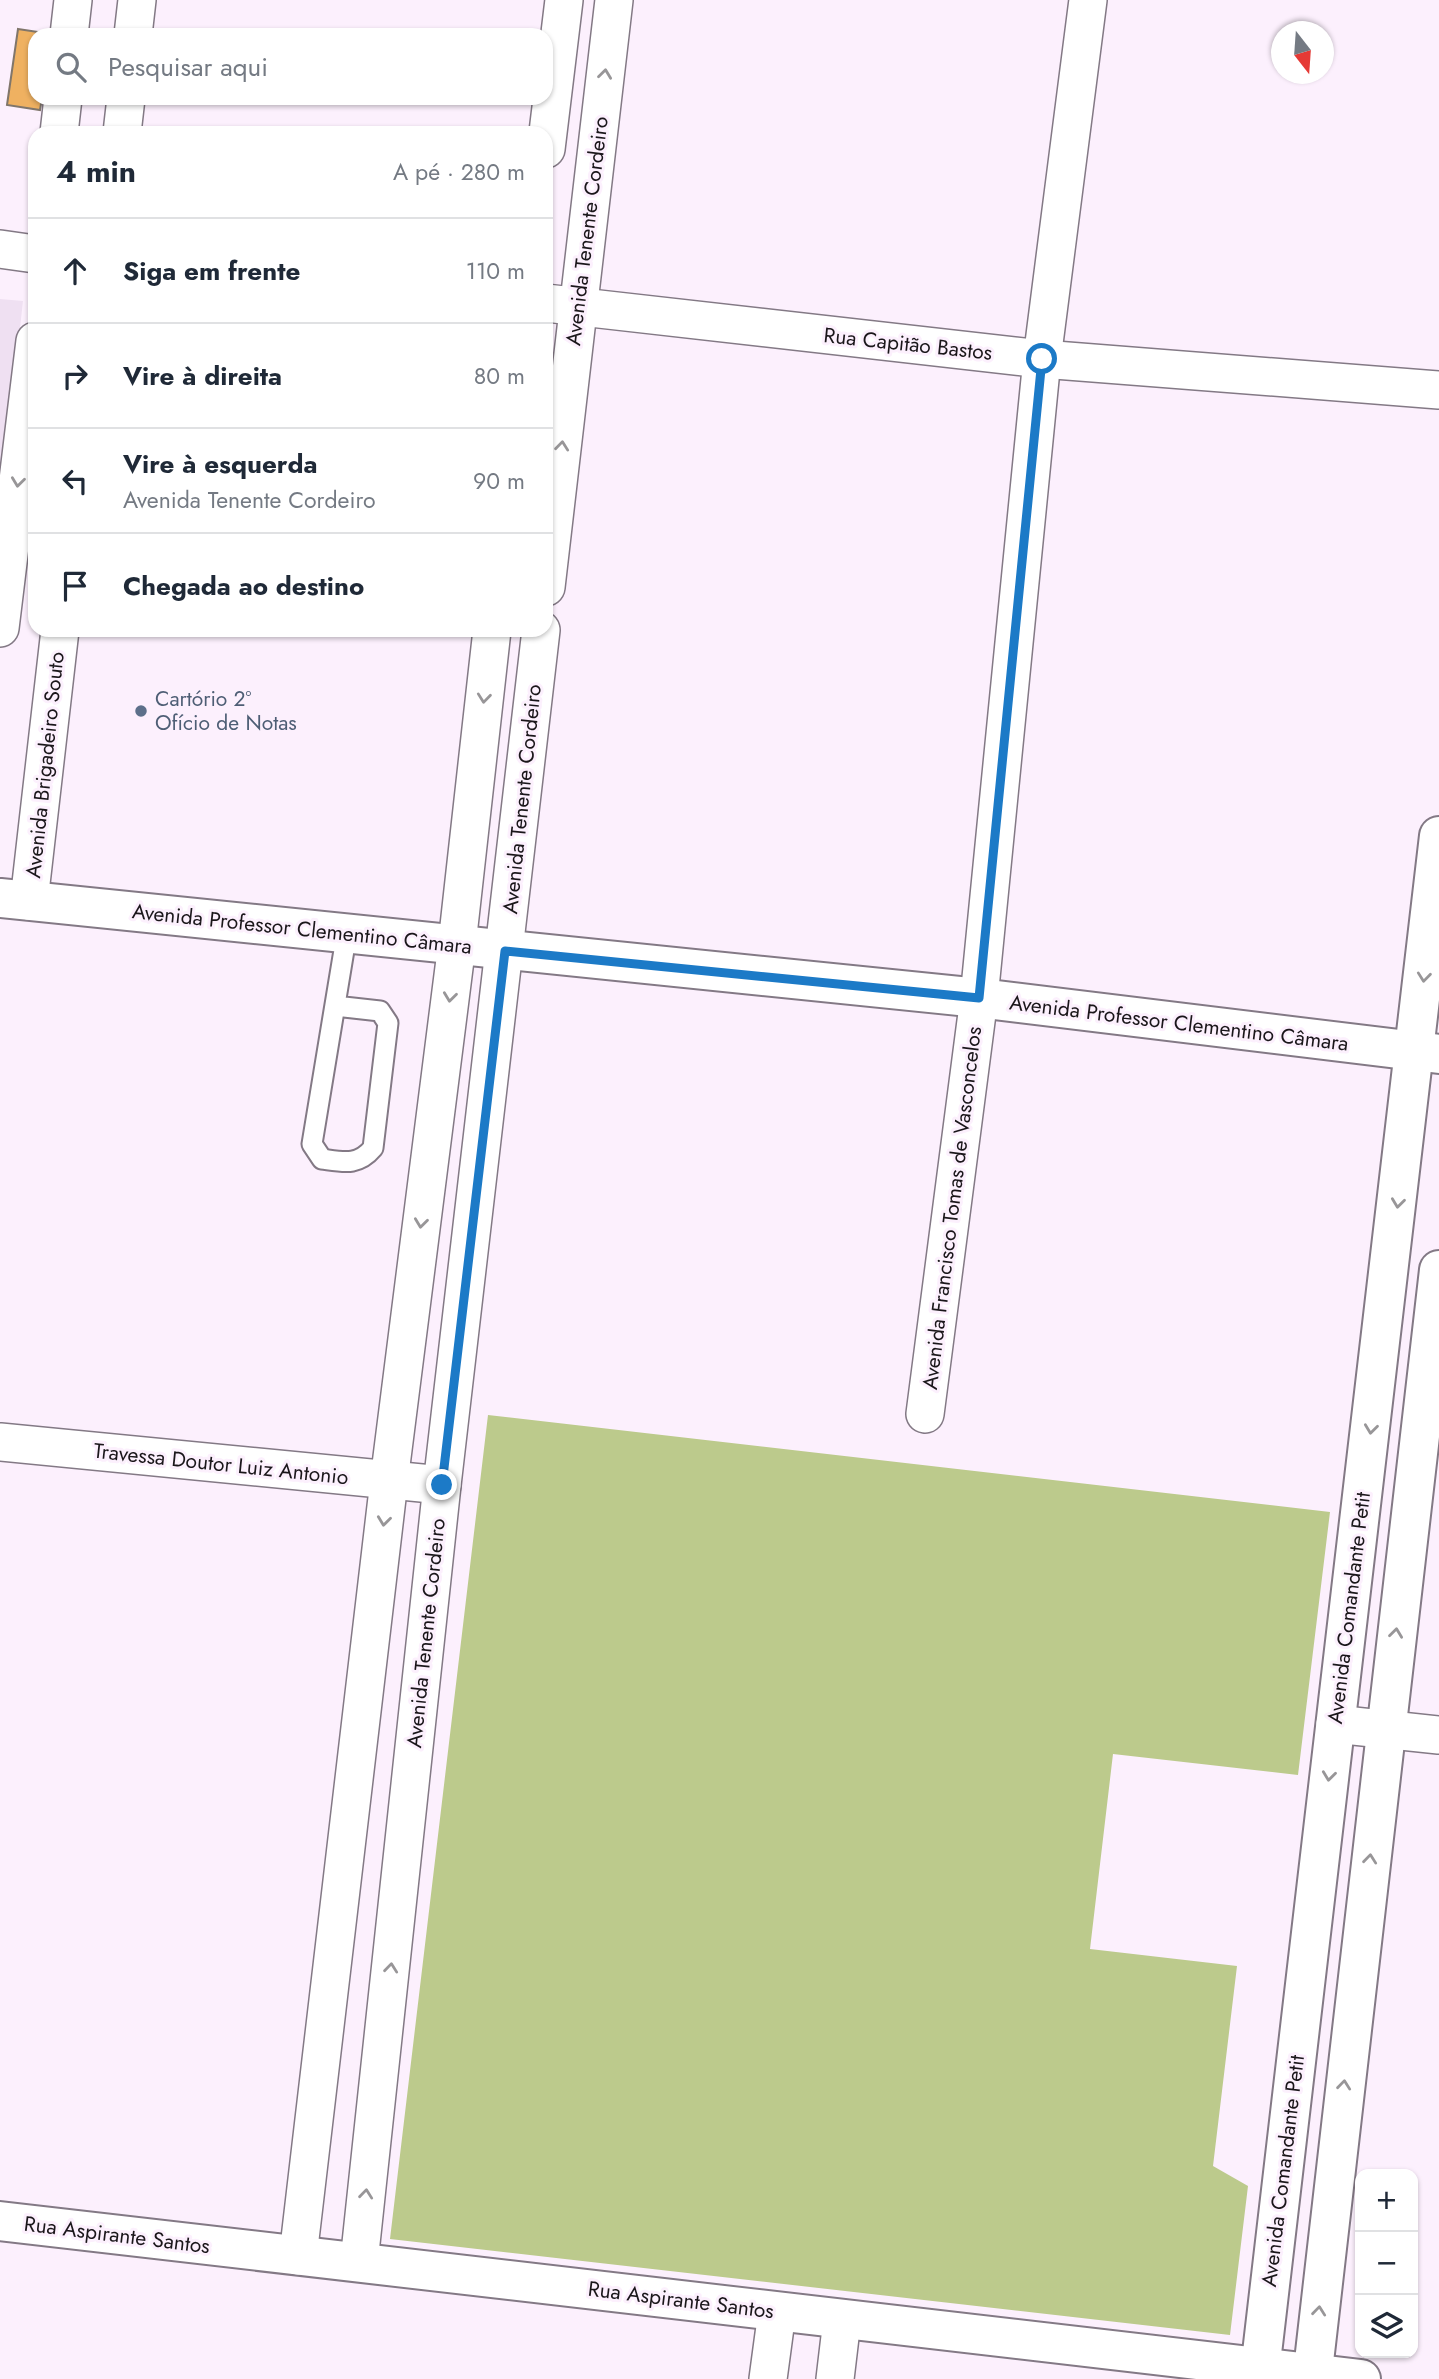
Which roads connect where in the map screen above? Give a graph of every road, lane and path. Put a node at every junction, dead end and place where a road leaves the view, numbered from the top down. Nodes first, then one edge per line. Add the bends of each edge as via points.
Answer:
1 (73, 0) edge
2 (137, 0) edge
3 (564, 0) edge
4 (614, 0) edge
5 (1088, 0) edge
6 (70, 28) edge
7 (134, 28) edge
8 (553, 91) edge
9 (61, 105) edge
10 (125, 105) edge
11 (551, 105) edge
12 (60, 126) edge
13 (123, 126) edge
14 (549, 126) edge
15 (0, 250) edge
16 (28, 253) edge
17 (562, 305) edge
18 (1042, 359) junction
19 (1439, 390) edge
20 (28, 398) edge
21 (553, 464) edge
22 (0, 628) edge
23 (59, 637) edge
24 (491, 637) edge
25 (540, 637) edge
26 (1439, 836) edge
27 (15, 899) edge
28 (347, 932) junction
29 (457, 944) junction
30 (505, 951) junction
31 (979, 998) junction
32 (335, 1006) junction
33 (1427, 1053) edge
34 (1439, 1270) edge
35 (925, 1415) dead end
36 (0, 1441) edge
37 (389, 1481) junction
38 (442, 1485) junction
39 (1335, 1724) junction
40 (1384, 1730) junction
41 (1439, 1735) edge
42 (0, 2221) edge
43 (298, 2256) junction
44 (359, 2262) junction
45 (777, 2312) junction
46 (842, 2320) junction
47 (1259, 2373) edge
48 (1312, 2377) edge
49 (768, 2379) edge
50 (835, 2379) edge
51 (1361, 2379) edge

1 - 6 street
2 - 7 street
3 - 8 street
17 -> 4 street, Avenida Tenente Cordeiro
5 - 18 street, Avenida Francisco Tomas de Vasconcelos
9 - 12 street
10 - 13 street
11 - 14 street
15 - 16 street
17 - 18 street, Rua Capitão Bastos
21 -> 17 street, Avenida Tenente Cordeiro
18 - 19 street, Rua Capitão Bastos
18 - 31 street, Avenida Francisco Tomas de Vasconcelos
20 -> 22 street
23 - 27 street, Avenida Brigadeiro Souto
24 -> 29 street
25 - 30 street, Avenida Tenente Cordeiro
26 -> 33 main road, Avenida Comandante Petit
27 - 28 main road, Avenida Professor Clementino Câmara
28 - 29 main road, Avenida Professor Clementino Câmara
28 - 32 lane
29 - 30 main road, Avenida Professor Clementino Câmara
29 -> 37 street
30 - 31 main road, Avenida Professor Clementino Câmara
30 - 38 street, Avenida Tenente Cordeiro
31 - 33 main road, Avenida Professor Clementino Câmara
31 - 35 street, Avenida Francisco Tomas de Vasconcelos
32 - 32 lane via 312,1144 321,1158 354,1163 373,1148 388,1023 380,1011
33 -> 39 main road, Avenida Comandante Petit
40 -> 34 main road
36 - 37 street, Travessa Doutor Luiz Antonio
37 - 38 street, Travessa Doutor Luiz Antonio
37 -> 43 street
44 -> 38 street, Avenida Tenente Cordeiro
39 - 40 street
39 -> 47 main road, Avenida Comandante Petit
40 - 41 street
48 -> 40 main road
42 - 43 main road, Rua Aspirante Santos
43 - 44 main road, Rua Aspirante Santos
44 - 45 main road, Rua Aspirante Santos
45 - 46 main road, Rua Aspirante Santos
45 - 49 street
46 - 47 main road, Rua Aspirante Santos
46 - 50 street
47 - 48 main road, Rua Aspirante Santos
48 - 51 main road, Rua Aspirante Santos

